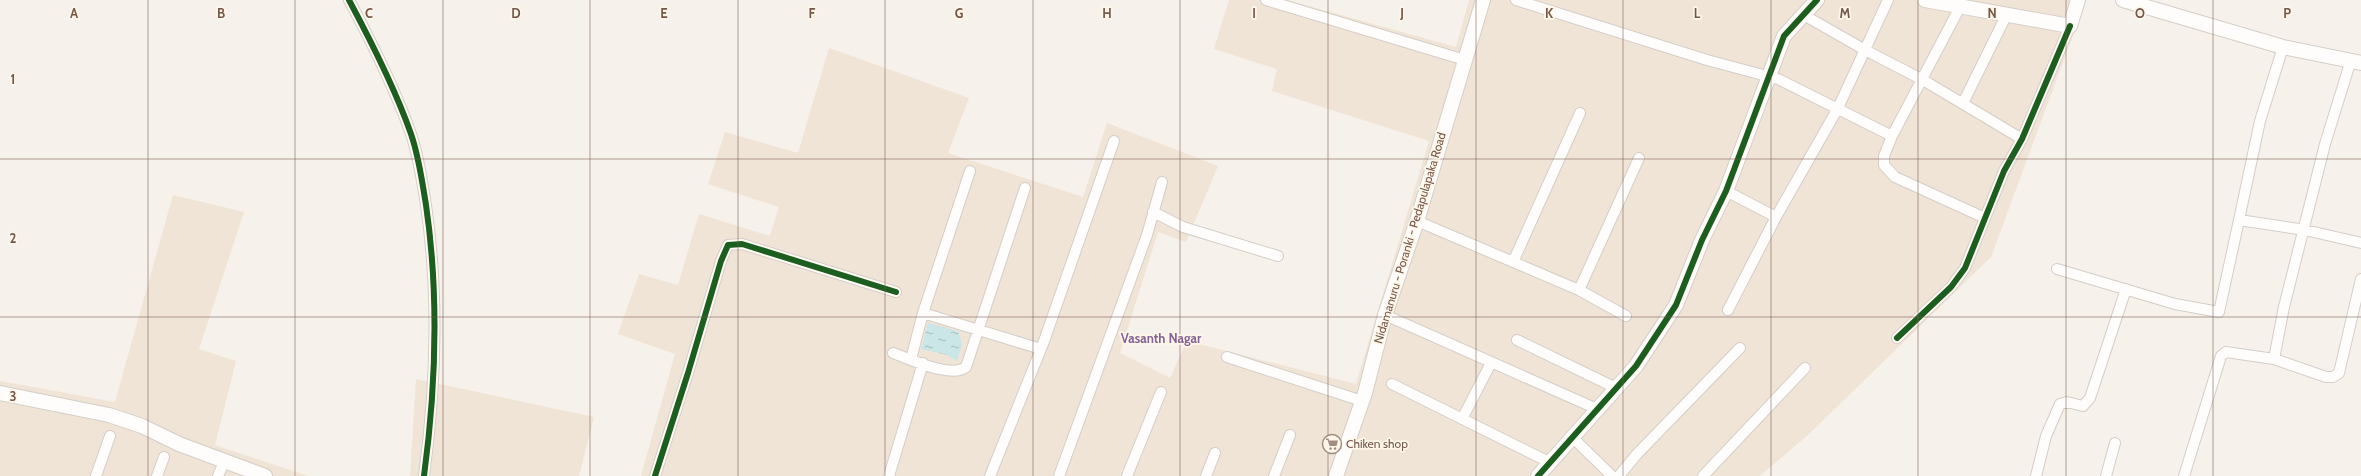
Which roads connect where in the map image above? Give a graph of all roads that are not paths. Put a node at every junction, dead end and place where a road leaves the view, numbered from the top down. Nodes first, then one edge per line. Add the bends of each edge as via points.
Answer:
1 (349, 0) edge
2 (1266, 0) edge
3 (1483, 0) edge
4 (1516, 0) edge
5 (1817, 0) edge
6 (1888, 0) edge
7 (1925, 0) edge
8 (2078, 0) edge
9 (2123, 0) edge
10 (1951, 3) edge
11 (1802, 14) junction
12 (2006, 16) junction
13 (2070, 26) junction
14 (2283, 47) junction
15 (1864, 50) junction
16 (1465, 60) junction
17 (2356, 61) edge
18 (1768, 75) junction
19 (1923, 80) junction
20 (1963, 103) junction
21 (1838, 108) junction
22 (1580, 113) dead end
23 (1892, 136) junction
24 (2022, 139) junction
25 (1114, 141) dead end
26 (1639, 158) dead end
27 (970, 171) dead end
28 (1162, 182) dead end
29 (1025, 188) dead end
30 (1726, 191) junction
31 (1153, 212) junction
32 (1776, 217) junction
33 (1984, 218) junction
34 (2239, 220) junction
35 (1417, 221) junction
36 (2305, 230) junction
37 (2361, 243) edge
38 (1278, 256) dead end
39 (1513, 262) junction
40 (2057, 269) dead end
41 (2361, 279) edge
42 (2126, 289) junction
43 (1579, 290) junction
44 (896, 292) dead end
45 (1728, 310) dead end
46 (923, 313) junction
47 (1385, 315) junction
48 (1626, 316) dead end
49 (978, 331) junction
50 (1897, 338) dead end
51 (1517, 340) dead end
52 (1740, 348) dead end
53 (1041, 349) junction
54 (893, 353) dead end
55 (1227, 357) dead end
56 (2274, 358) junction
57 (911, 359) junction
58 (923, 363) junction
59 (1491, 363) junction
60 (1805, 368) dead end
61 (1392, 384) dead end
62 (1616, 388) junction
63 (1161, 392) dead end
64 (0, 393) edge
65 (1362, 401) junction
66 (1597, 409) junction
67 (1462, 420) junction
68 (1290, 434) dead end
69 (110, 436) dead end
70 (1572, 438) junction
71 (2115, 443) dead end
72 (1215, 453) dead end
73 (164, 457) dead end
74 (224, 462) junction
75 (1551, 463) junction
76 (96, 476) edge
77 (157, 476) edge
78 (218, 476) edge
79 (265, 476) edge
80 (424, 476) edge
81 (655, 476) edge
82 (889, 476) edge
83 (990, 476) edge
84 (1059, 476) edge
85 (1127, 476) edge
86 (1206, 476) edge
87 (1274, 476) edge
88 (1336, 476) edge
89 (1538, 476) edge
90 (1612, 476) edge
91 (1619, 476) edge
92 (1703, 476) edge
93 (2036, 476) edge
94 (2106, 476) edge
95 (2184, 476) edge

1 - 80 street via 395,92 412,135 421,174 430,235 434,300 434,363
2 - 16 street
3 - 16 street, Nidamanuru - Poranki - Pedapulapaka Road
4 - 18 street via 1707,60
5 - 11 street
6 - 15 street
7 - 10 street
8 - 13 street
9 - 14 street
10 - 12 street
10 - 19 street
11 - 15 street
11 - 18 street via 1784,36
12 - 13 street
12 - 20 street
13 - 24 street
14 - 17 street
14 - 34 street via 2260,121
15 - 19 street
15 - 21 street
16 - 35 street, Nidamanuru - Poranki - Pedapulapaka Road
17 - 36 street via 2325,144
18 - 21 street
18 - 30 street via 1758,110
19 - 20 street
19 - 23 street
20 - 24 street
21 - 23 street
21 - 32 street
22 - 39 street
23 - 33 street via 1884,156 1884,165 1895,177
24 - 33 street via 2004,171
25 - 53 street
26 - 43 street
27 - 46 street
28 - 31 street
29 - 49 street
30 - 32 street
30 - 62 street via 1702,240 1676,305 1645,354
31 - 38 street via 1183,227
31 - 84 street
32 - 45 street
33 - 50 street via 1965,268 1951,287
34 - 36 street
34 - 42 street via 2219,312 2175,304
35 - 39 street
35 - 47 street, Nidamanuru - Poranki - Pedapulapaka Road
36 - 37 street
36 - 56 street via 2284,307
39 - 43 street
40 - 42 street
41 - 56 street via 2339,373 2333,377 2326,377
42 - 93 street via 2090,398 2083,406 2067,402 2060,404 2046,436
43 - 48 street
44 - 81 street via 742,244 728,245
46 - 49 street
46 - 57 street
47 - 59 street
47 - 65 street, Nidamanuru - Poranki - Pedapulapaka Road
49 - 53 street
49 - 58 street via 966,367 961,370 947,371
51 - 62 street
52 - 91 street via 1637,454
53 - 83 street
54 - 57 street
55 - 65 street
56 - 95 street via 2226,352 2221,356
57 - 58 street
58 - 82 street
59 - 66 street
59 - 67 street
60 - 92 street
61 - 67 street
62 - 66 street
63 - 85 street
64 - 74 street via 109,415 142,426 178,444
65 - 88 street, Nidamanuru - Poranki - Pedapulapaka Road
66 - 70 street
67 - 75 street
68 - 87 street
69 - 76 street
70 - 75 street
70 - 90 street
71 - 94 street
72 - 86 street
73 - 77 street
74 - 78 street
74 - 79 street
75 - 89 street

